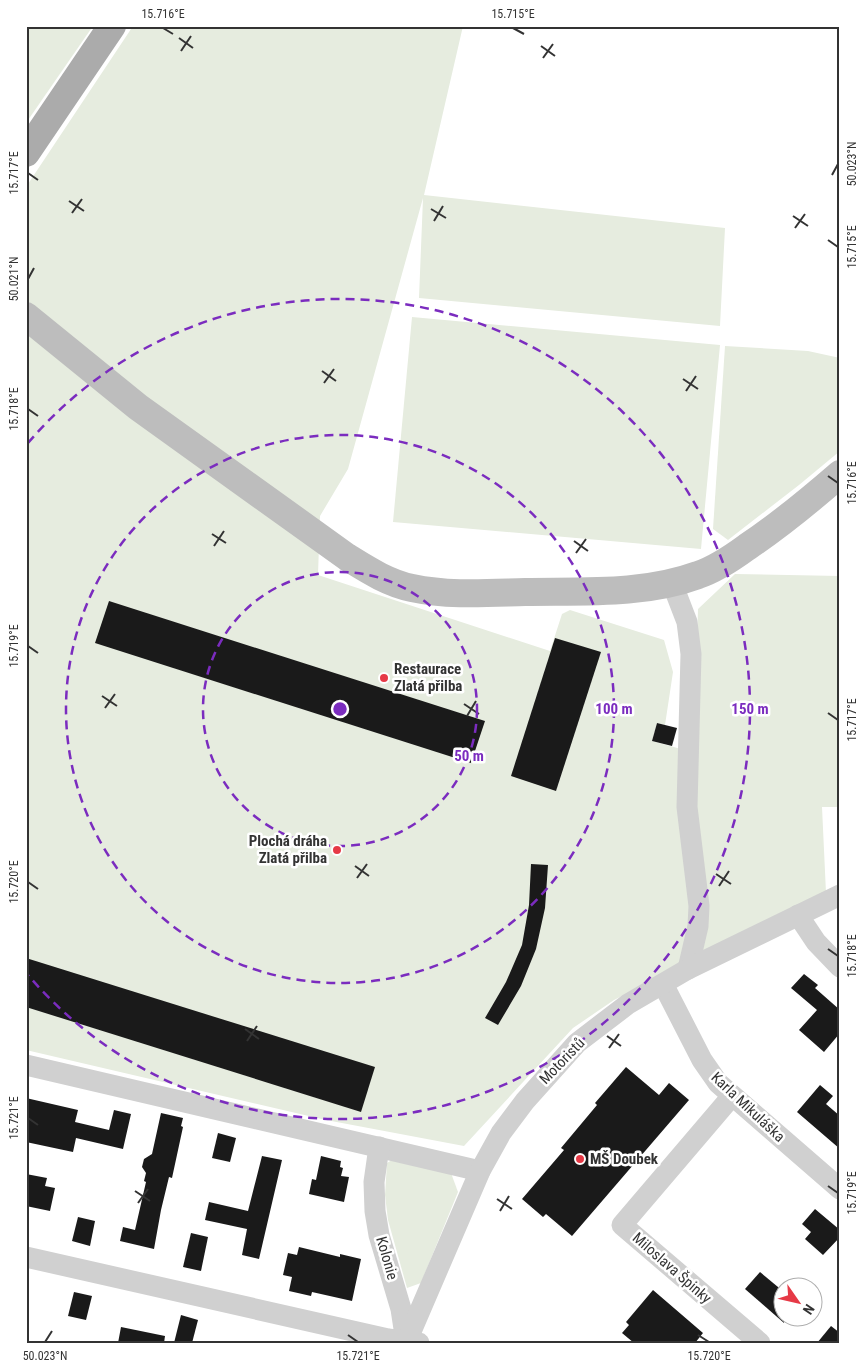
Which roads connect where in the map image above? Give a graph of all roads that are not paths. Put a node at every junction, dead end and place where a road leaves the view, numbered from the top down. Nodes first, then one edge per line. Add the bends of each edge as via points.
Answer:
1 (112, 26) edge
2 (26, 153) edge
3 (26, 316) edge
4 (840, 474) edge
5 (672, 583) junction
6 (840, 895) edge
7 (798, 915) junction
8 (840, 967) edge
9 (688, 969) junction
10 (663, 984) junction
11 (26, 1065) edge
12 (732, 1096) junction
13 (379, 1146) junction
14 (480, 1171) junction
15 (840, 1189) edge
16 (26, 1256) edge
17 (411, 1342) edge
18 (760, 1343) edge

1 - 2 main road
3 - 5 street via 138,407 347,557 389,581 436,592 465,593 616,590
4 - 5 street via 784,522 730,559 700,575
5 - 9 street via 687,622 690,654 687,807 698,926
6 - 7 street, Motoristů
7 - 8 street via 816,942
7 - 9 street, Motoristů
9 - 10 street, Motoristů
10 - 12 street, Karla Mikuláška via 710,1073
10 - 14 street, Motoristů via 621,1009 572,1049 525,1101 501,1133
11 - 13 street
12 - 15 street, Karla Mikuláška
12 - 18 street, Miloslava Špinky via 622,1225
13 - 14 street
13 - 17 street, Kolonie via 374,1182 375,1211 379,1235
14 - 17 street, Motoristů
16 - 17 street

